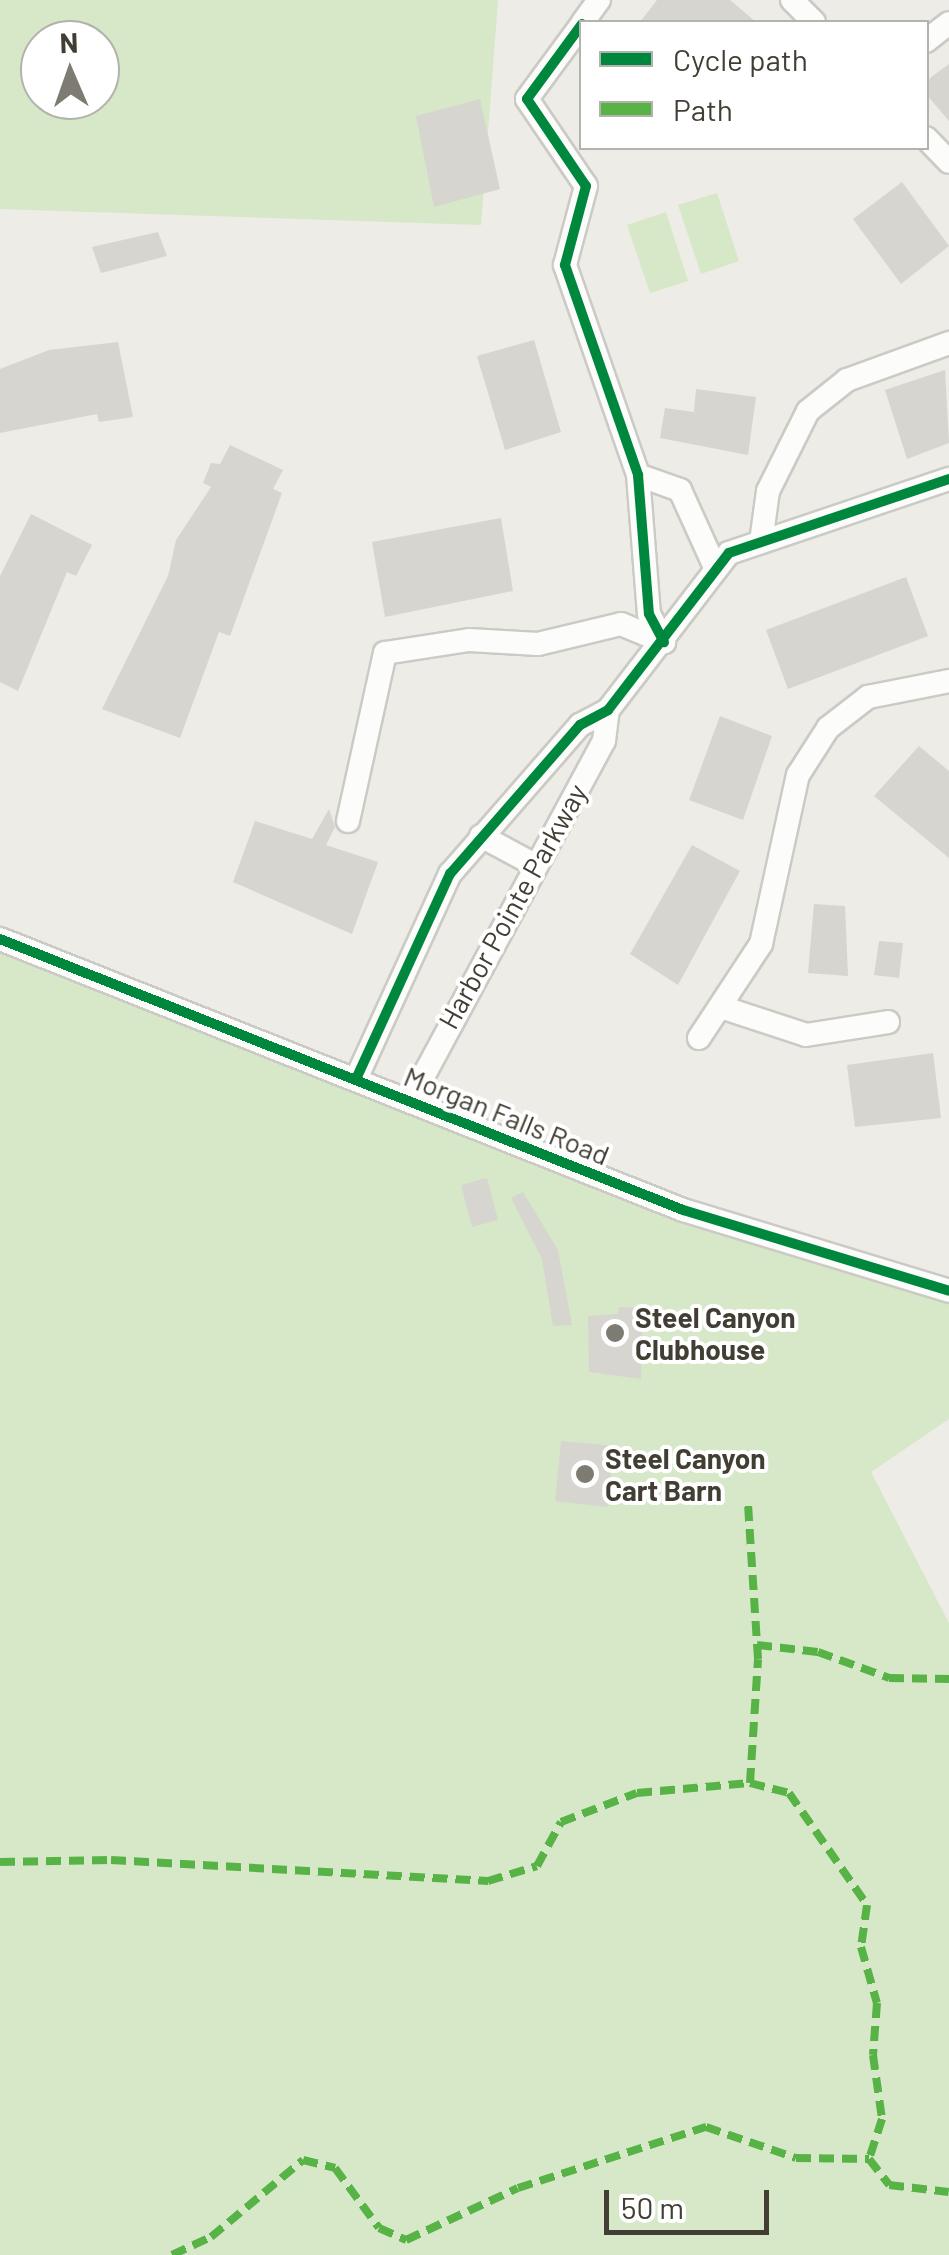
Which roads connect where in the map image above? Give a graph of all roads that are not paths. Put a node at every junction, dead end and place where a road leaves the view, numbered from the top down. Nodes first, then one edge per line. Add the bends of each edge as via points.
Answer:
1 (792, 0) edge
2 (812, 20) edge
3 (579, 27) edge
4 (929, 141) edge
5 (949, 162) edge
6 (949, 343) edge
7 (638, 475) junction
8 (949, 479) edge
9 (761, 542) junction
10 (715, 567) junction
11 (664, 642) junction
12 (949, 681) edge
13 (608, 710) junction
14 (529, 782) junction
15 (566, 806) junction
16 (348, 821) dead end
17 (480, 836) junction
18 (532, 864) junction
19 (0, 939) edge
20 (721, 1007) junction
21 (888, 1022) dead end
22 (699, 1038) dead end
23 (356, 1079) junction
24 (410, 1100) junction
25 (949, 1291) edge

1 - 2 street
3 - 7 street via 527,99 586,186 565,265
4 - 5 street
6 - 9 street via 847,380 808,412 768,491
7 - 10 street via 680,490
7 - 11 street via 649,614
8 - 9 street
9 - 10 street
10 - 11 street, Harbor Pointe Parkway
11 - 13 street, Harbor Pointe Parkway
11 - 16 street via 621,624 538,644 469,640 384,653
12 - 20 street via 868,697 828,728 798,775 761,944
13 - 14 street, Harbor Pointe Parkway via 580,724
13 - 15 street, Harbor Pointe Parkway via 604,741
14 - 15 street
14 - 17 street, Harbor Pointe Parkway
15 - 18 street, Harbor Pointe Parkway
17 - 18 street
17 - 23 street, Harbor Pointe Parkway via 450,874
18 - 24 street, Harbor Pointe Parkway
19 - 23 street, Morgan Falls Road
20 - 21 street via 806,1035
20 - 22 street
23 - 24 street, Morgan Falls Road
24 - 25 street, Morgan Falls Road via 684,1210

